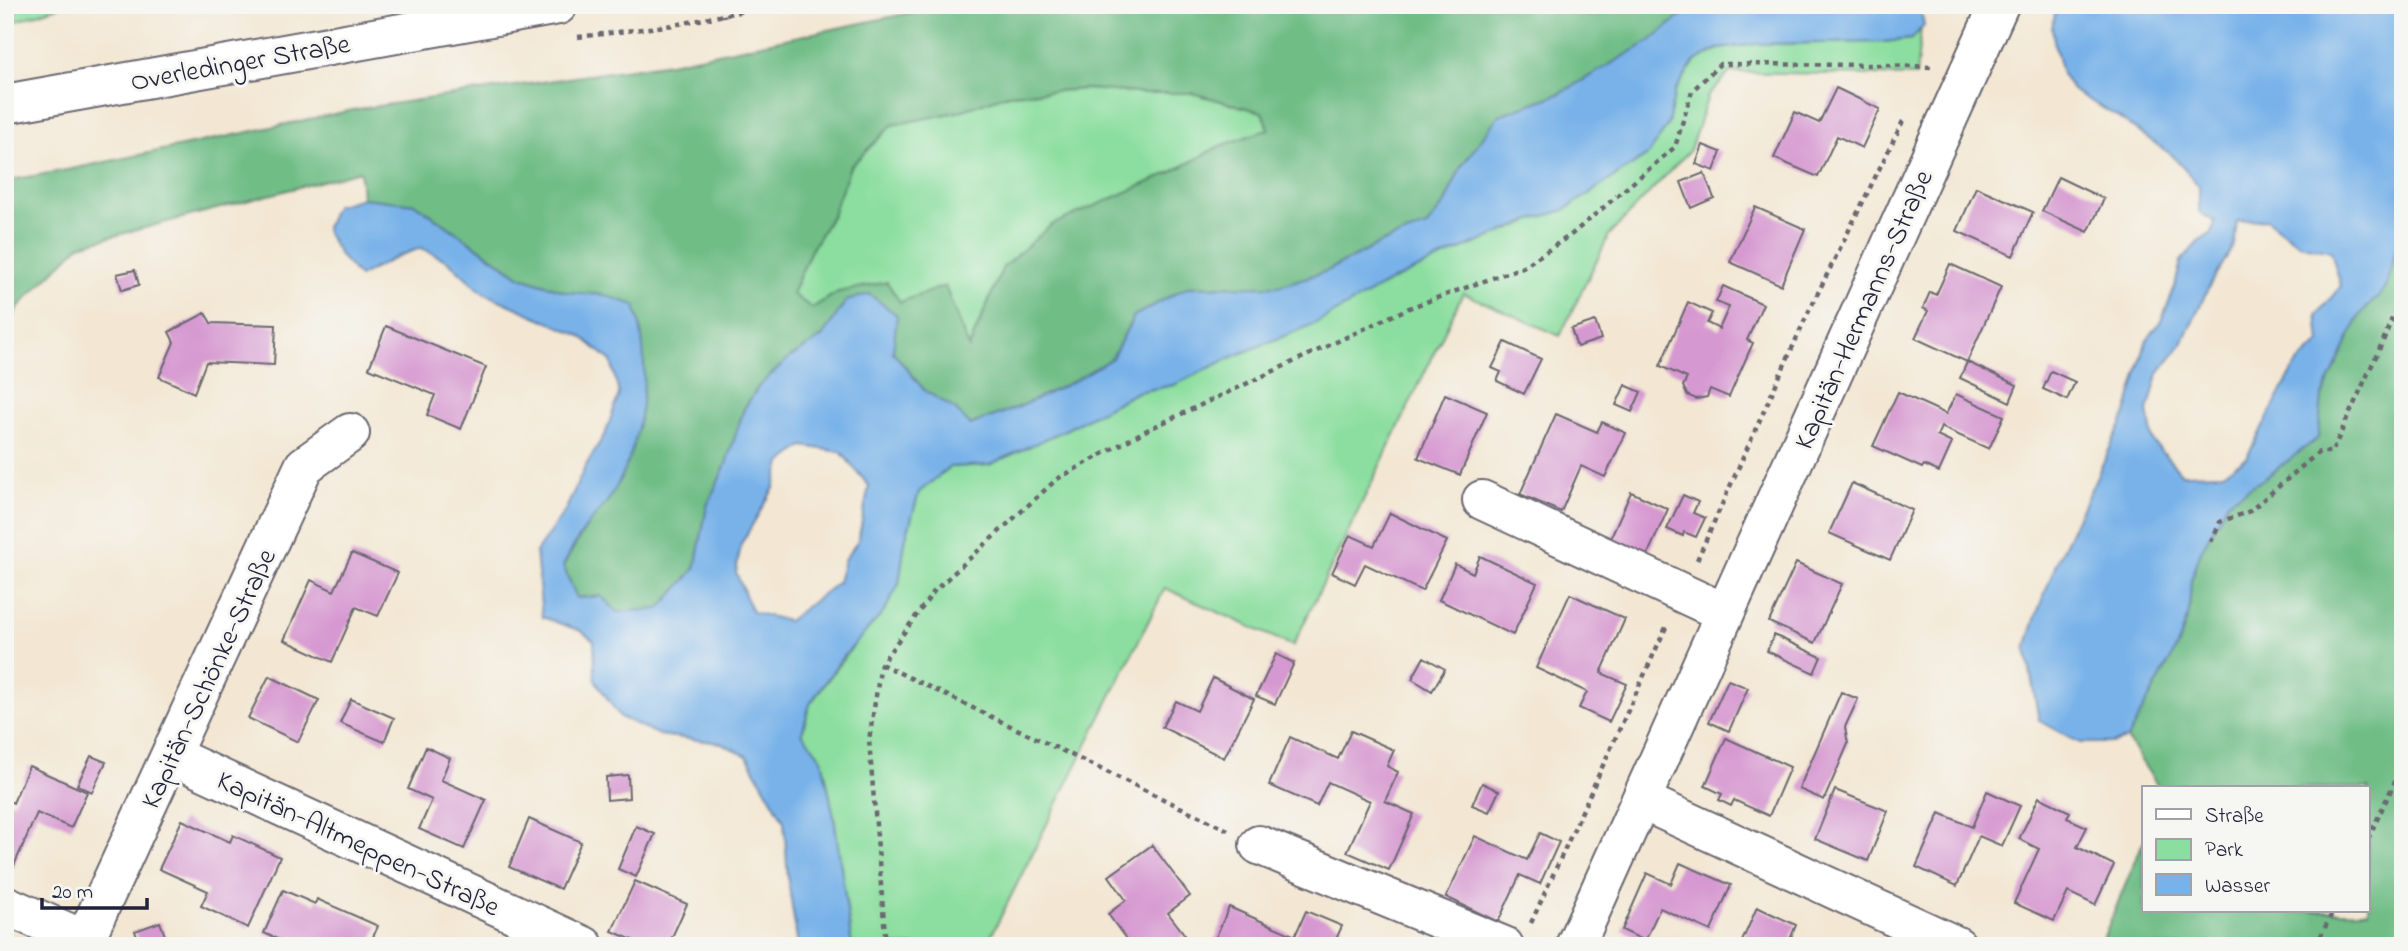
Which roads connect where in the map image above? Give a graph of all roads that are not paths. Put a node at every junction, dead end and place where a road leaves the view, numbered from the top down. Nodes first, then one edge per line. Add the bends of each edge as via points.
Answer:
1 (558, 5) edge
2 (1999, 5) edge
3 (5, 104) edge
4 (350, 433) dead end
5 (1482, 500) dead end
6 (1725, 613) junction
7 (172, 756) junction
8 (1641, 800) junction
9 (1259, 845) road end
10 (5, 905) edge
11 (1515, 939) edge
12 (84, 943) edge
13 (584, 946) edge
14 (1575, 946) edge
15 (1957, 946) edge

1 - 3 street, Overledinger Straße
2 - 6 street, Kapitän-Hermanns-Straße
4 - 7 street, Kapitän-Schönke-Straße via 304,466
5 - 6 street
6 - 8 street, Kapitän-Hermanns-Straße
7 - 12 street, Kapitän-Schönke-Straße
7 - 13 street, Kapitän-Altmeppen-Straße
8 - 14 street, Kapitän-Hermanns-Straße
8 - 15 street
9 - 11 street
10 - 12 street, Kapitän-Schönke-Straße

